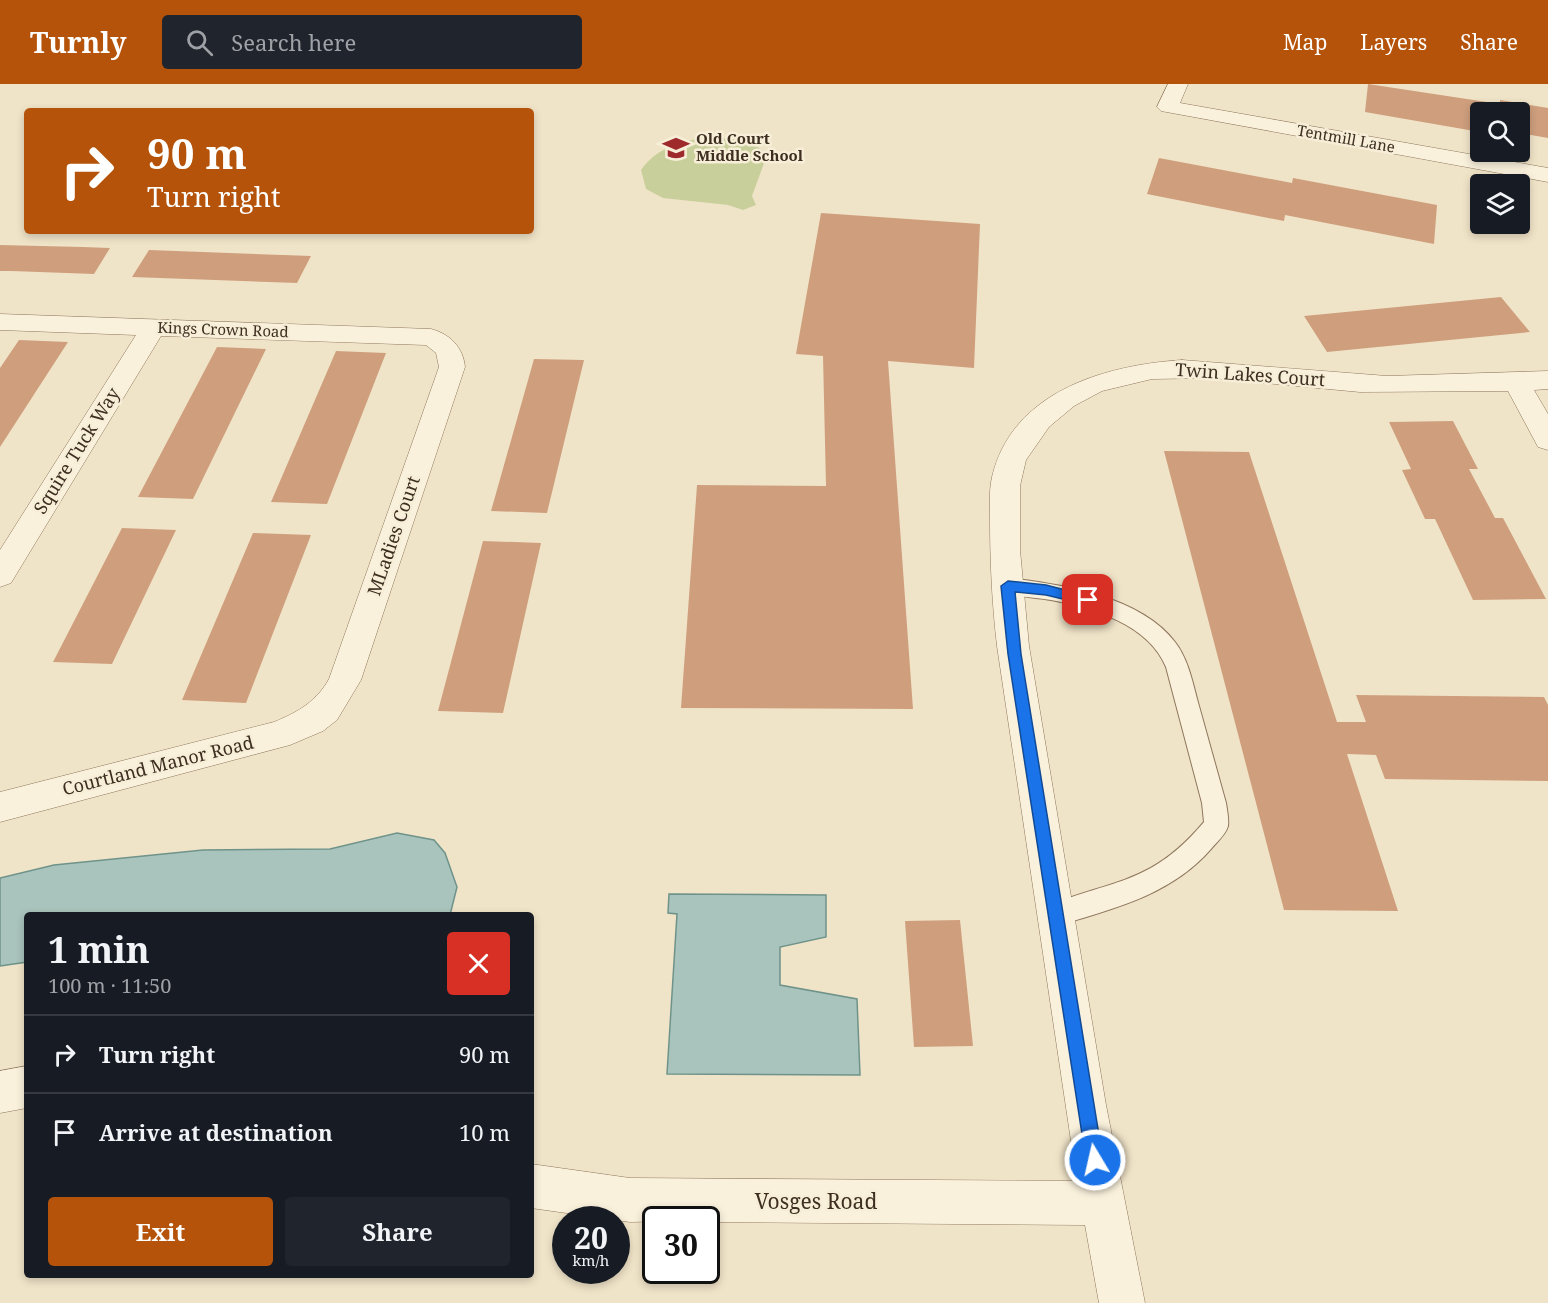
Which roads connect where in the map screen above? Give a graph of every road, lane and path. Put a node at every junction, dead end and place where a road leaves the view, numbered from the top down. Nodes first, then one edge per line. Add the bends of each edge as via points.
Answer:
1 (1178, 84) edge
2 (1548, 175) edge
3 (0, 322) edge
4 (154, 327) junction
5 (444, 344) joint
6 (1533, 381) edge
7 (1548, 440) edge
8 (0, 575) edge
9 (1008, 586) junction
10 (315, 720) joint
11 (0, 807) edge
12 (1056, 914) junction
13 (24, 1088) edge
14 (0, 1092) edge
15 (534, 1186) edge
16 (1101, 1203) junction
17 (1122, 1303) edge

1 - 2 street, Tentmill Lane via 1168,107
3 - 4 street, Kings Crown Road
4 - 5 street, Kings Crown Road via 431,337
4 - 8 street, Squire Tuck Way
5 - 10 street, MLadies Court via 452,367 345,680 334,702
6 - 7 street
6 - 9 street, Twin Lakes Court via 1387,385 1191,368 1126,374 1094,384 1046,415 1012,457 1006,481 1004,546
9 - 12 street, Twin Lakes Court
9 - 12 lane via 1088,600 1123,615 1167,647 1178,667 1214,803 1216,825 1202,843 1161,877
10 - 11 street, Courtland Manor Road via 278,735
12 - 16 street, Twin Lakes Court
13 - 14 street
15 - 16 street, Vosges Road via 630,1200
16 - 17 street, Twin Lakes Court

